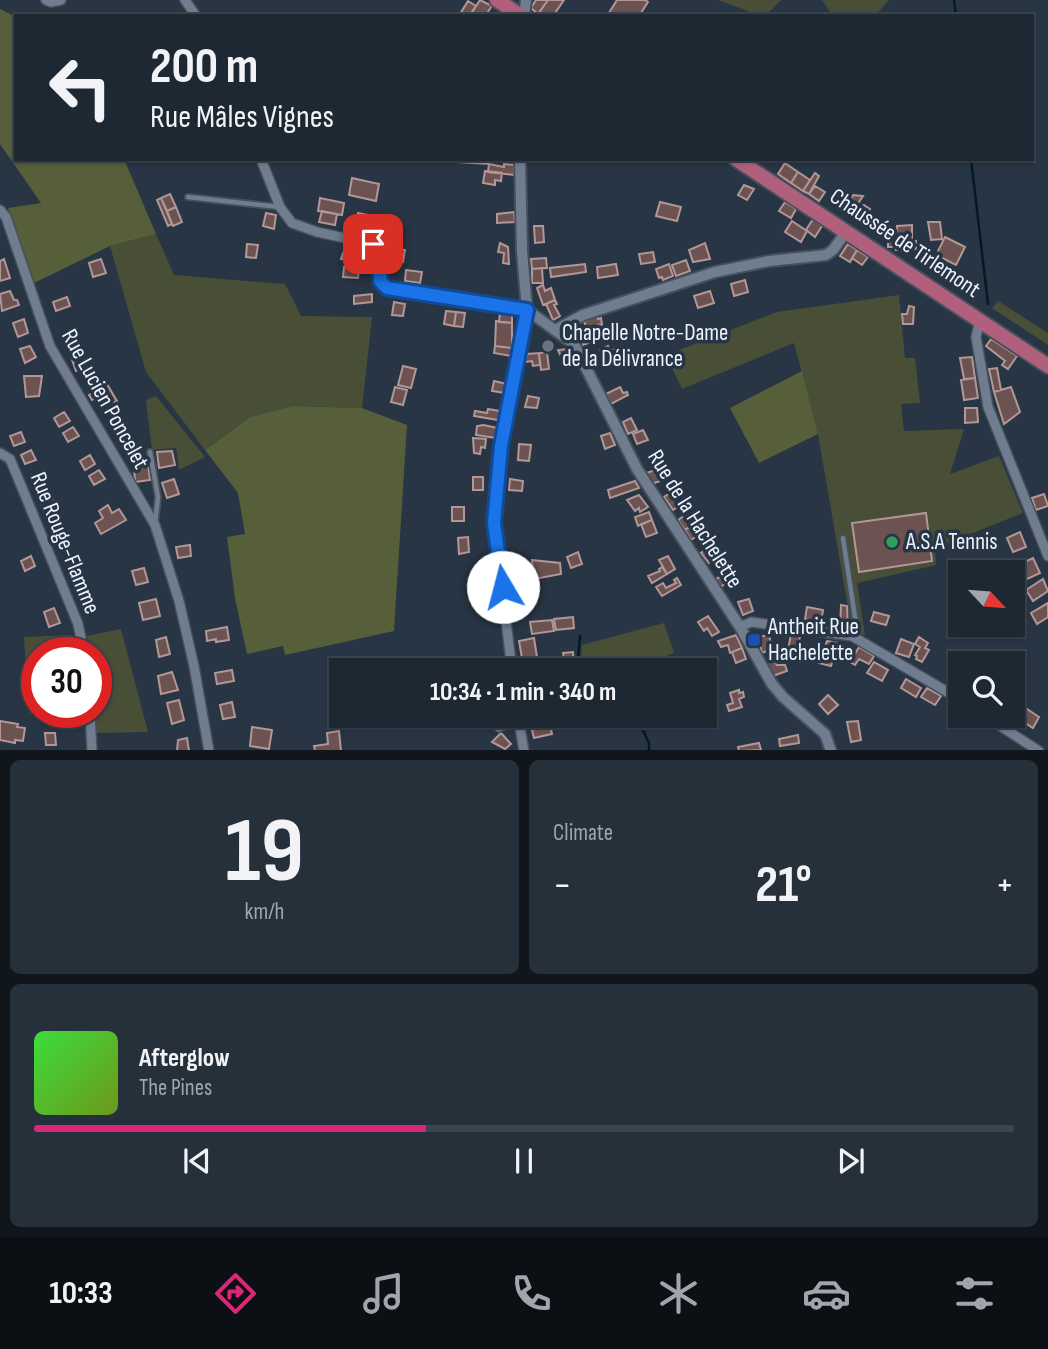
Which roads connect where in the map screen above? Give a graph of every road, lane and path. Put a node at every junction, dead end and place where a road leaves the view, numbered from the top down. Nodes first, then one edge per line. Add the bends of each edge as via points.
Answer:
1 (46, 0) edge
2 (61, 0) edge
3 (497, 0) edge
4 (520, 14) edge
5 (262, 161) edge
6 (520, 161) edge
7 (739, 161) edge
8 (188, 197) dead end
9 (281, 207) junction
10 (0, 210) edge
11 (846, 232) junction
12 (527, 310) junction
13 (980, 320) junction
14 (556, 329) junction
15 (1048, 366) edge
16 (150, 452) dead end
17 (0, 453) edge
18 (155, 525) junction
19 (843, 538) dead end
20 (1048, 556) edge
21 (740, 627) junction
22 (81, 637) edge
23 (859, 639) junction
24 (511, 658) edge
25 (948, 692) edge
26 (91, 728) edge
27 (520, 728) edge
28 (1004, 728) edge
29 (92, 750) edge
30 (209, 750) edge
31 (523, 750) edge
32 (831, 750) edge
33 (1037, 750) edge

1 - 2 street
3 - 4 main road
5 - 9 street
6 - 12 street
7 - 11 main road, Chaussée de Tirlemont
8 - 9 lane
9 - 12 street via 292,222 381,249 380,281 387,288
10 - 18 street, Rue Lucien Poncelet via 50,346
11 - 13 main road, Chaussée de Tirlemont
11 - 14 street via 826,255 715,272 583,314
12 - 14 street, Rue de la Hachelette
12 - 24 street via 501,446 494,523
13 - 15 main road, Chaussée de Tirlemont
13 - 20 street via 976,337 988,407
14 - 21 street, Rue de la Hachelette via 574,344 637,469
16 - 18 lane, Rue Lucien Poncelet via 158,496
17 - 22 street, Rue Rouge-Flamme via 10,459
18 - 30 street, Rue Lucien Poncelet via 179,601
19 - 23 lane
21 - 23 street via 751,622
21 - 32 street, Rue de la Hachelette via 772,684 825,734
23 - 25 street
26 - 29 street
27 - 31 street
28 - 33 street

